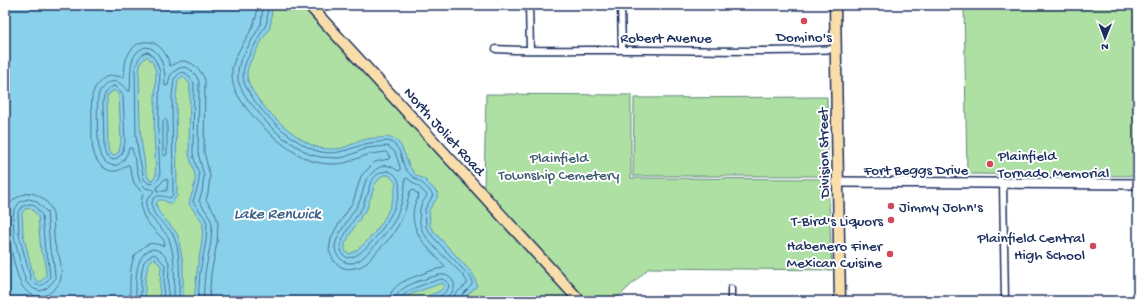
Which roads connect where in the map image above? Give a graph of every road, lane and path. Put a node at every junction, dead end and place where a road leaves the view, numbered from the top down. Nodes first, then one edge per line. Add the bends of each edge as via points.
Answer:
1 (309, 5) edge
2 (529, 5) edge
3 (621, 5) edge
4 (835, 5) edge
5 (496, 49) dead end
6 (836, 49) junction
7 (530, 50) junction
8 (622, 50) junction
9 (839, 182) junction
10 (1003, 183) junction
11 (1138, 184) edge
12 (732, 289) dead end
13 (580, 301) edge
14 (731, 301) edge
15 (840, 301) edge
16 (1005, 301) edge

1 - 13 main road, North Joliet Road
2 - 7 street
3 - 8 street
4 - 6 main road, Division Street
5 - 7 street, Robert Avenue
6 - 8 street, Robert Avenue
6 - 9 main road, Division Street
7 - 8 street, Robert Avenue
9 - 10 street, Fort Beggs Drive
9 - 15 main road, Division Street
10 - 11 street, Fort Beggs Drive
10 - 16 street
12 - 14 street

